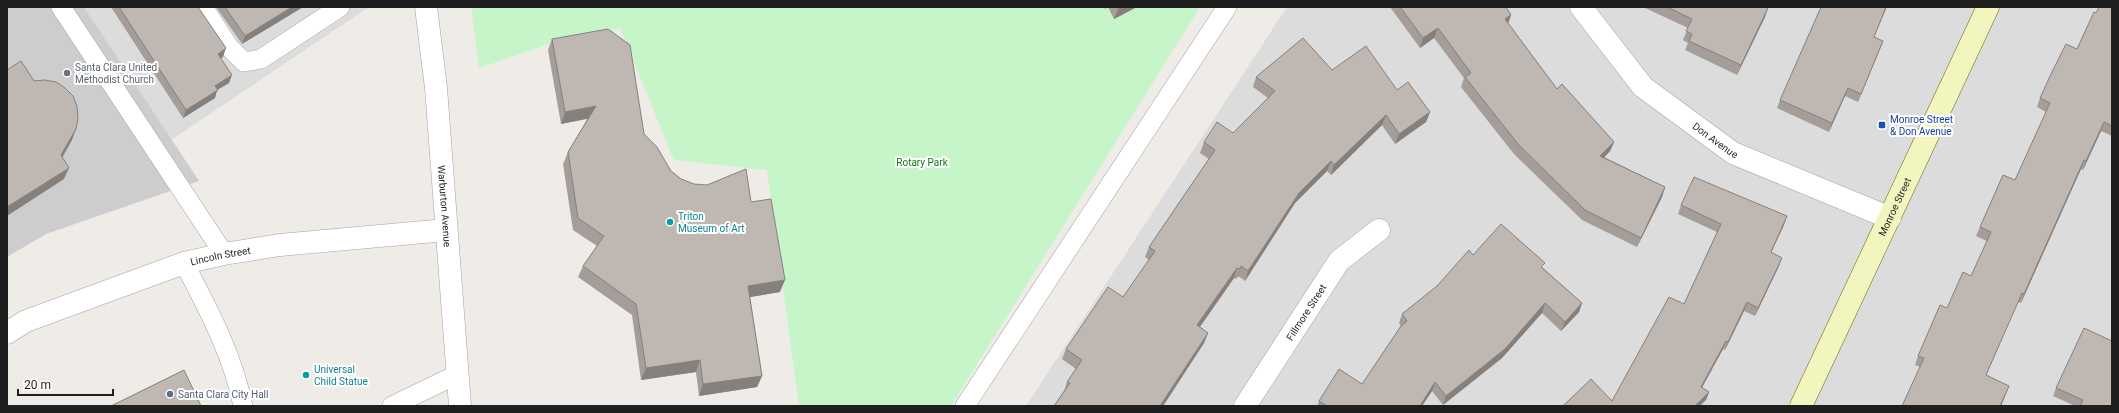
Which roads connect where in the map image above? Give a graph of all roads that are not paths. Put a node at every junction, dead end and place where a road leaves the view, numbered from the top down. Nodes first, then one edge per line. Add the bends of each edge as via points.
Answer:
1 (60, 7) edge
2 (203, 7) edge
3 (340, 7) edge
4 (426, 7) edge
5 (1226, 7) edge
6 (1581, 7) edge
7 (1988, 7) edge
8 (1890, 218) junction
9 (446, 230) junction
10 (1379, 230) dead end
11 (224, 254) junction
12 (184, 263) junction
13 (7, 333) edge
14 (458, 374) junction
15 (243, 406) edge
16 (392, 406) edge
17 (460, 406) edge
18 (965, 406) edge
19 (1245, 406) edge
20 (1802, 406) edge

1 - 11 lane
2 - 3 lane via 229,46 244,62 261,59
4 - 9 street, Warburton Avenue via 436,88
5 - 18 lane
6 - 8 street, Don Avenue via 1644,87 1733,153
7 - 8 main road, Monroe Street
8 - 20 main road, Monroe Street
9 - 11 street, Lincoln Street via 280,245
9 - 14 street, Warburton Avenue
10 - 19 street, Fillmore Street via 1339,261
11 - 12 street, Lincoln Street
12 - 13 street, Lincoln Street via 26,321
12 - 15 lane via 210,313 239,383
14 - 16 lane
14 - 17 street, Warburton Avenue

